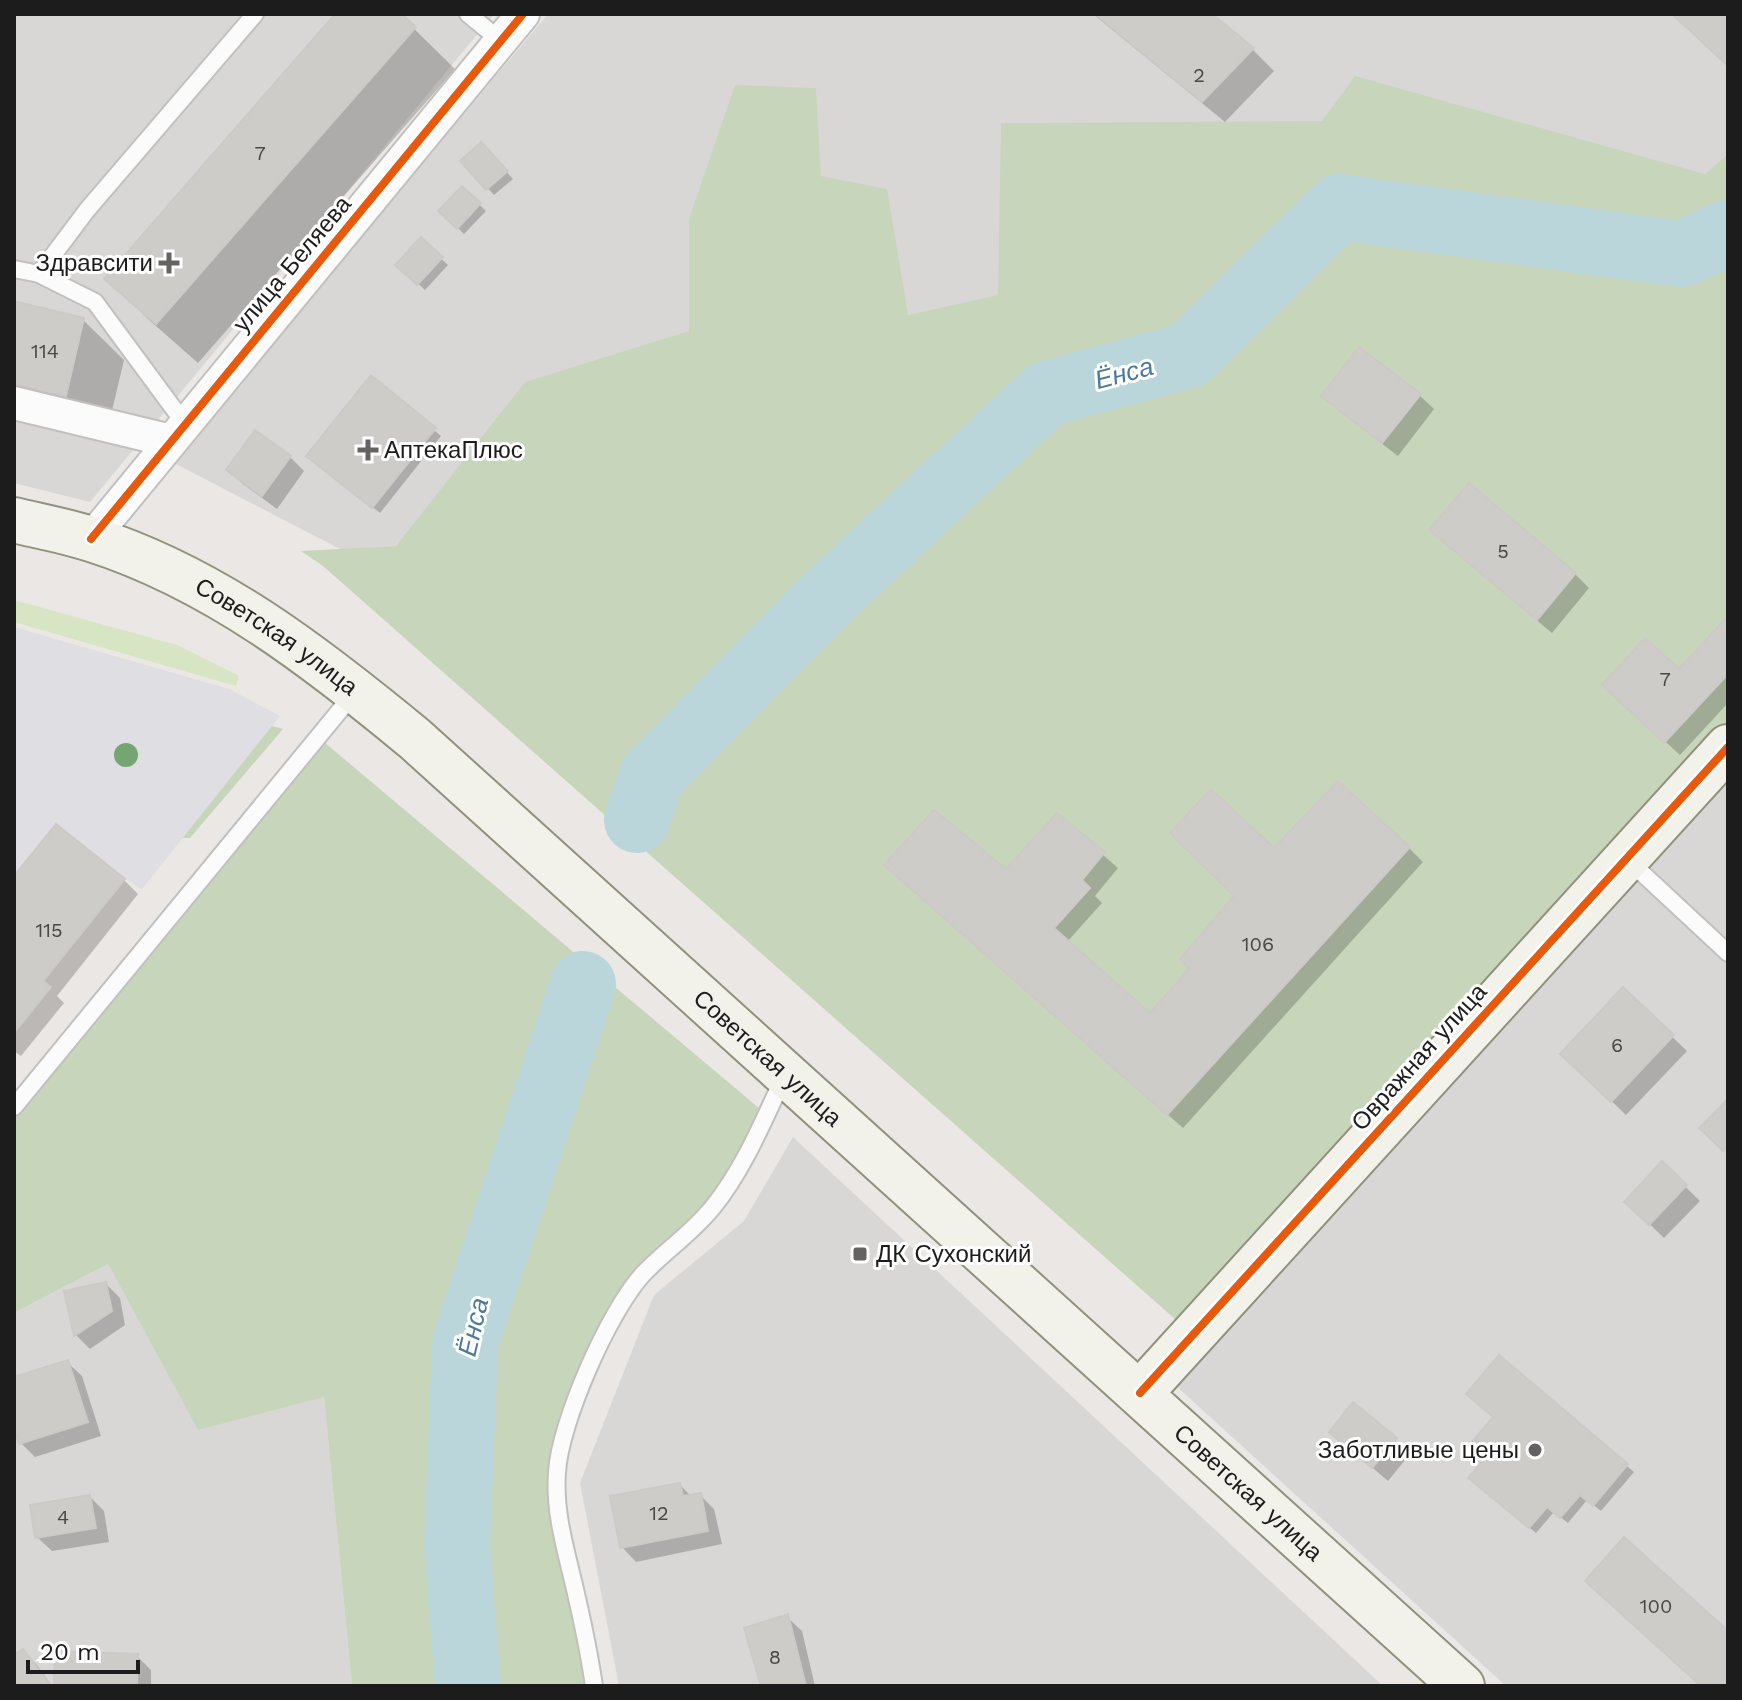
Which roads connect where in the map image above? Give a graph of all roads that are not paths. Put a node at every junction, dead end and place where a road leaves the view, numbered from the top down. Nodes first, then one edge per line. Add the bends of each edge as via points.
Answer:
1 (255, 14) edge
2 (468, 14) edge
3 (523, 14) edge
4 (501, 41) junction
5 (14, 269) edge
6 (39, 274) junction
7 (14, 403) edge
8 (178, 433) junction
9 (14, 520) edge
10 (91, 539) junction
11 (356, 691) junction
12 (1728, 747) edge
13 (1627, 858) junction
14 (1728, 953) edge
15 (786, 1073) junction
16 (14, 1107) edge
17 (1140, 1393) junction
18 (594, 1686) edge
19 (1462, 1686) edge

1 - 6 lane
2 - 4 lane
3 - 4 street, улица Беляева
4 - 8 street, улица Беляева
5 - 6 lane
6 - 8 lane via 95,302
7 - 8 street
8 - 10 street, улица Беляева
9 - 10 main road, Советская улица
10 - 11 main road, Советская улица via 176,573 258,618
11 - 15 main road, Советская улица
11 - 16 lane
12 - 13 main road, Овражная улица
13 - 14 lane
13 - 17 main road, Овражная улица
15 - 17 main road, Советская улица
15 - 18 lane via 713,1207 643,1274 620,1304 570,1414 556,1469 557,1513
17 - 19 main road, Советская улица

